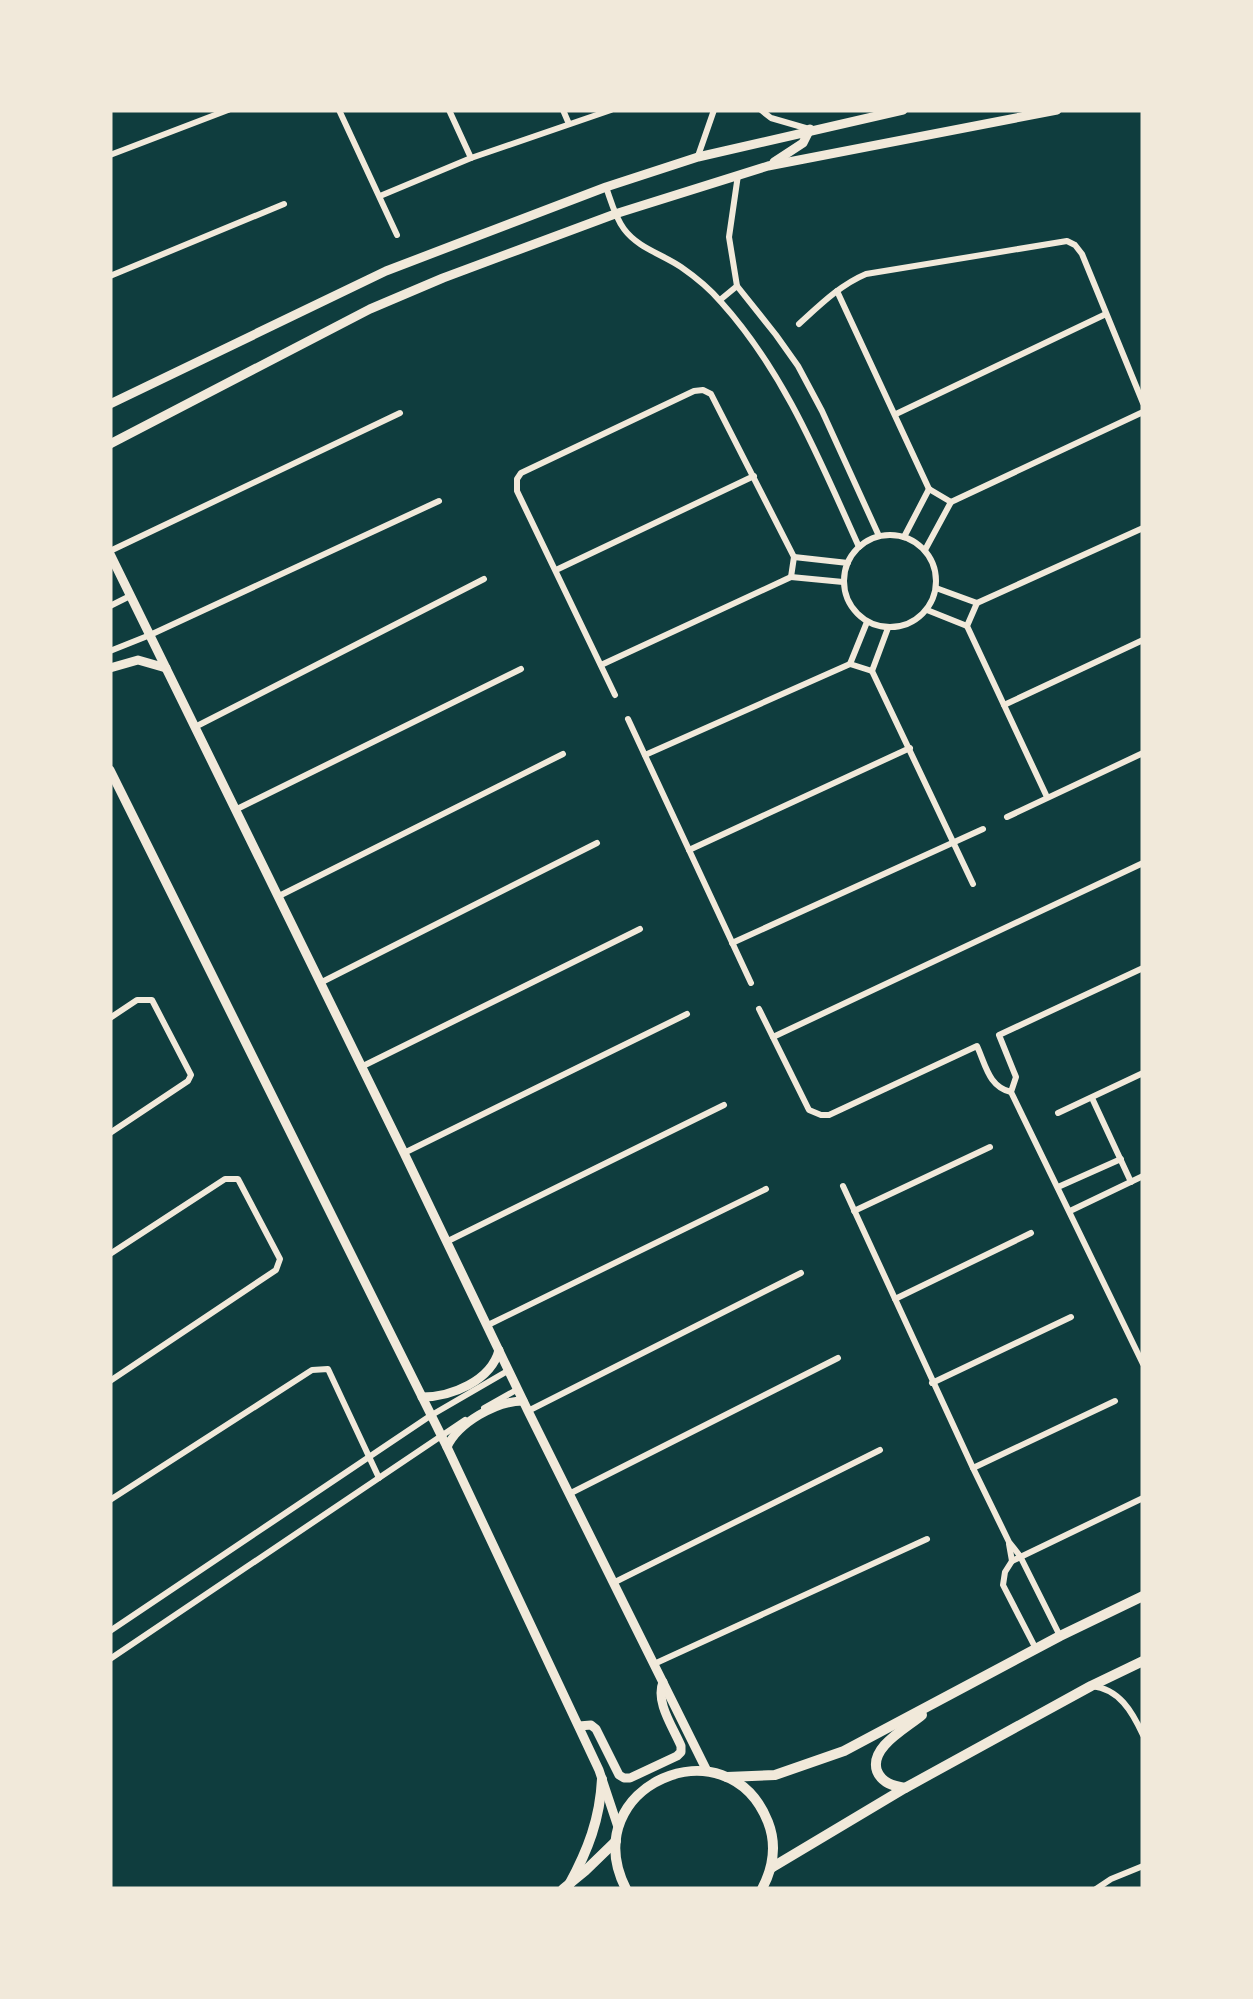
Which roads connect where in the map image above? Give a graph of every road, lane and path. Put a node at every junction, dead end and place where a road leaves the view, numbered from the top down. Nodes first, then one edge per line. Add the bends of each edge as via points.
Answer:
1 (228, 110) edge
2 (340, 110) edge
3 (448, 110) edge
4 (563, 110) edge
5 (611, 110) edge
6 (714, 110) edge
7 (761, 110) edge
8 (903, 110) edge
9 (1058, 110) edge
10 (569, 124) junction
11 (810, 130) junction
12 (110, 155) edge
13 (698, 157) junction
14 (471, 158) junction
15 (768, 166) junction
16 (738, 175) junction
17 (606, 186) junction
18 (380, 196) junction
19 (284, 204) dead end
20 (615, 214) junction
21 (397, 235) dead end
22 (110, 276) edge
23 (738, 286) junction
24 (837, 291) junction
25 (720, 300) junction
26 (1106, 314) junction
27 (799, 324) dead end
28 (1143, 403) edge
29 (110, 404) edge
30 (1143, 412) edge
31 (400, 413) dead end
32 (896, 414) junction
33 (110, 444) edge
34 (754, 476) junction
35 (929, 489) junction
36 (439, 501) dead end
37 (951, 502) junction
38 (1143, 528) edge
39 (879, 536) junction
40 (904, 537) junction
41 (859, 547) junction
42 (924, 550) junction
43 (110, 553) edge
44 (794, 557) junction
45 (848, 562) junction
46 (116, 568) junction
47 (556, 570) junction
48 (792, 577) junction
49 (484, 579) dead end
50 (844, 582) junction
51 (111, 585) edge
52 (936, 588) junction
53 (130, 596) junction
54 (978, 604) junction
55 (110, 606) edge
56 (927, 610) junction
57 (867, 622) junction
58 (967, 626) junction
59 (888, 628) junction
60 (150, 635) junction
61 (1143, 640) edge
62 (110, 651) edge
63 (850, 664) junction
64 (602, 665) junction
65 (110, 668) edge
66 (166, 668) junction
67 (522, 669) dead end
68 (872, 672) junction
69 (615, 694) dead end
70 (1004, 706) junction
71 (628, 719) dead end
72 (195, 726) junction
73 (910, 748) junction
74 (1143, 753) edge
75 (563, 754) dead end
76 (645, 754) junction
77 (110, 770) edge
78 (1048, 797) junction
79 (236, 810) junction
80 (1007, 817) dead end
81 (983, 829) dead end
82 (954, 842) junction
83 (597, 843) dead end
84 (689, 850) junction
85 (1143, 863) edge
86 (974, 884) dead end
87 (279, 896) junction
88 (640, 929) dead end
89 (732, 943) junction
90 (1143, 968) edge
91 (320, 983) junction
92 (750, 983) dead end
93 (759, 1009) dead end
94 (687, 1014) dead end
95 (110, 1018) edge
96 (773, 1037) junction
97 (361, 1066) junction
98 (1143, 1073) edge
99 (1012, 1092) junction
100 (1092, 1098) junction
101 (724, 1105) dead end
102 (1058, 1113) dead end
103 (110, 1133) edge
104 (990, 1147) dead end
105 (404, 1153) junction
106 (1121, 1160) junction
107 (1143, 1176) edge
108 (1131, 1182) junction
109 (842, 1186) dead end
110 (1058, 1188) junction
111 (766, 1189) dead end
112 (1070, 1210) junction
113 (854, 1211) junction
114 (1031, 1232) dead end
115 (446, 1242) junction
116 (110, 1254) edge
117 (801, 1274) dead end
118 (896, 1299) junction
119 (1072, 1317) dead end
120 (488, 1325) junction
121 (499, 1349) junction
122 (838, 1358) dead end
123 (1142, 1361) edge
124 (509, 1370) junction
125 (110, 1381) edge
126 (932, 1383) junction
127 (518, 1389) junction
128 (422, 1397) junction
129 (1115, 1401) dead end
130 (526, 1406) junction
131 (430, 1416) junction
132 (441, 1437) junction
133 (446, 1447) junction
134 (880, 1450) dead end
135 (370, 1458) junction
136 (972, 1468) junction
137 (379, 1478) junction
138 (569, 1494) junction
139 (1143, 1498) edge
140 (110, 1500) edge
141 (927, 1540) dead end
142 (1009, 1542) junction
143 (1020, 1556) junction
144 (1012, 1560) junction
145 (613, 1584) junction
146 (1143, 1596) edge
147 (110, 1631) edge
148 (1060, 1636) junction
149 (1036, 1649) junction
150 (110, 1659) edge
151 (1143, 1661) edge
152 (654, 1664) junction
153 (664, 1682) junction
154 (1091, 1686) junction
155 (942, 1699) junction
156 (1140, 1718) edge
157 (578, 1726) junction
158 (1143, 1734) edge
159 (707, 1771) junction
160 (728, 1778) junction
161 (602, 1779) junction
162 (905, 1788) junction
163 (618, 1827) junction
164 (616, 1840) junction
165 (1143, 1866) edge
166 (767, 1881) edge
167 (566, 1887) edge
168 (626, 1889) edge
169 (1096, 1889) edge

1 - 12 street
2 - 18 street
3 - 14 street
4 - 10 street
5 - 10 street
6 - 13 street
7 - 11 street
8 - 11 main road
9 - 15 main road
10 - 14 street
11 - 13 main road
11 - 15 main road via 803,143
13 - 17 main road
14 - 18 street
15 - 16 main road
16 - 20 main road
16 - 23 street via 730,237
17 - 20 street
17 - 29 main road via 386,271
18 - 21 street
19 - 22 street
20 - 25 street via 633,238
20 - 33 main road via 370,309
23 - 25 street
23 - 39 street via 798,366
24 - 26 street via 866,274 1060,241 1082,254
24 - 27 street
24 - 32 street
25 - 41 street via 779,378
26 - 28 street
26 - 32 street
30 - 37 street
31 - 43 street
32 - 35 street
34 - 44 street
34 - 47 street
34 - 47 street via 711,394 694,390 521,473 517,492
35 - 37 street
35 - 40 street
36 - 60 street
37 - 42 street
38 - 54 street
39 - 40 street
39 - 41 street
40 - 42 street
41 - 45 street
42 - 52 street
43 - 46 main road
44 - 45 street
44 - 48 street
45 - 50 street
46 - 51 main road
46 - 53 main road
47 - 64 street
48 - 50 street
48 - 64 street
49 - 72 street
50 - 57 street via 846,598
52 - 54 street
52 - 56 street
53 - 55 street
53 - 60 main road
54 - 58 street
56 - 58 street
56 - 59 street
57 - 59 street
57 - 63 street
58 - 70 street
59 - 68 street
60 - 62 street
60 - 66 main road
61 - 70 street
63 - 68 street
63 - 76 street
64 - 69 street
65 - 66 main road via 138,660
66 - 72 main road
67 - 79 street
68 - 73 street
70 - 78 street
71 - 76 street
72 - 79 main road
73 - 82 street
73 - 84 street
74 - 78 street
75 - 87 street
76 - 84 street
77 - 128 main road
78 - 80 street
79 - 87 main road
81 - 82 street
82 - 86 street
82 - 89 street
83 - 91 street
84 - 89 street
85 - 96 street
87 - 91 main road
88 - 97 street
89 - 92 street
90 - 99 street via 999,1036 1016,1077
91 - 97 main road
93 - 96 street
94 - 105 street
95 - 103 street via 137,1000 152,1000 191,1075
96 - 99 street via 809,1110 821,1115 977,1046 994,1084
97 - 105 main road
98 - 100 street
99 - 110 street
100 - 102 street
100 - 106 street
101 - 115 street
104 - 113 street
105 - 115 main road
106 - 108 street
106 - 110 street
107 - 108 street
108 - 112 street
109 - 113 street
110 - 112 street
111 - 120 street
112 - 123 street
113 - 118 street
114 - 118 street
115 - 120 main road
116 - 125 street via 234,1178 280,1259 276,1270
117 - 130 street
118 - 126 street
119 - 126 street
120 - 121 main road
121 - 124 main road
121 - 128 main road via 494,1365 468,1385
122 - 138 street
124 - 127 main road
124 - 131 street
126 - 136 street
127 - 130 main road
127 - 132 street
128 - 131 main road
129 - 136 street
130 - 133 main road via 513,1401 479,1416
130 - 138 main road
131 - 132 main road
131 - 135 street
132 - 133 main road
132 - 137 street
133 - 157 main road
134 - 145 street
135 - 137 street
135 - 140 street via 323,1368
135 - 147 street
136 - 142 street
137 - 150 street
138 - 145 main road
139 - 143 street
141 - 152 street
142 - 143 street
142 - 144 street
143 - 144 street
143 - 148 street
144 - 149 street via 1003,1585
145 - 152 main road
146 - 148 main road
148 - 149 main road
149 - 155 main road
151 - 154 main road
152 - 153 main road
153 - 157 main road via 660,1695 682,1746 677,1756 624,1778 596,1729
153 - 159 main road
154 - 156 street via 1112,1691
154 - 162 main road
155 - 160 main road via 827,1758 775,1774
155 - 162 main road via 877,1757 880,1777
156 - 158 street
157 - 161 main road
159 - 160 main road
159 - 163 main road via 649,1784
160 - 166 main road via 763,1810 770,1828
161 - 163 main road
161 - 167 main road via 591,1840
162 - 166 main road
163 - 164 main road
164 - 167 main road
164 - 168 main road
165 - 169 street

